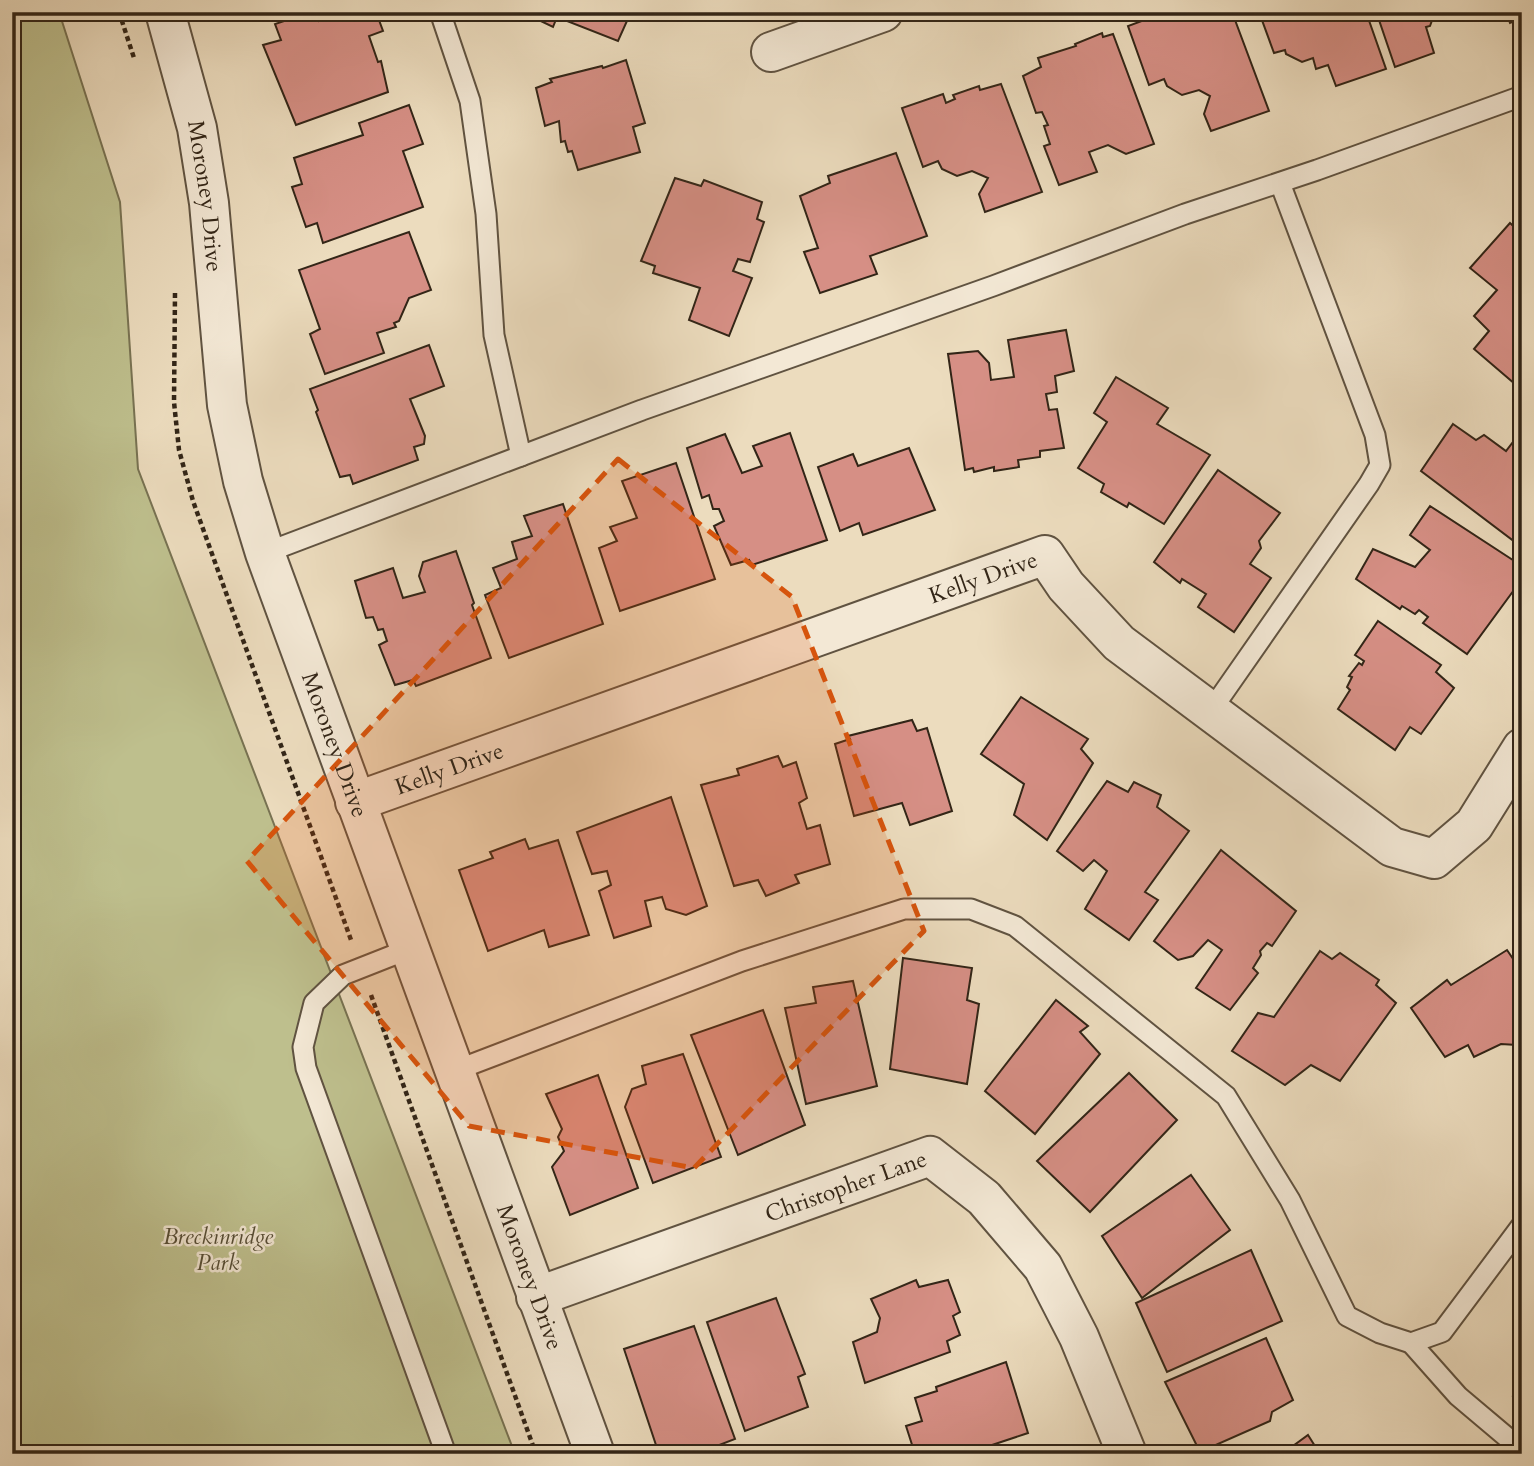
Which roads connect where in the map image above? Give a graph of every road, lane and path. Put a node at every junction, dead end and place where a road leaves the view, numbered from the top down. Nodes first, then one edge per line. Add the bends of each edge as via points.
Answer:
1 (165, 12) edge
2 (440, 12) edge
3 (883, 12) edge
4 (771, 52) dead end
5 (1522, 96) edge
6 (1280, 183) junction
7 (521, 456) junction
8 (265, 553) junction
9 (1210, 712) junction
10 (1522, 748) edge
11 (355, 802) junction
12 (409, 949) junction
13 (454, 1071) junction
14 (1522, 1225) edge
15 (536, 1297) junction
16 (1411, 1343) junction
17 (1522, 1450) edge
18 (446, 1454) edge
19 (595, 1454) edge
20 (1127, 1454) edge

1 - 8 street, Moroney Drive via 197,128 209,203 227,405
2 - 7 lane via 470,101 486,214 494,335
3 - 4 street
5 - 6 lane
6 - 7 lane
6 - 9 lane via 1375,435 1380,465
7 - 8 lane
8 - 11 street, Moroney Drive
9 - 10 street, Kelly Drive via 1392,847 1434,859 1474,825
9 - 11 street, Kelly Drive via 1119,643 1066,586 1045,555
11 - 12 street, Moroney Drive
12 - 13 street, Moroney Drive
12 - 18 lane via 343,975 314,1003 303,1046 306,1068
13 - 15 street, Moroney Drive
13 - 16 lane via 742,961 904,909 971,909 1015,926 1226,1096 1290,1200 1347,1317
14 - 16 lane via 1442,1332
15 - 19 street, Moroney Drive
15 - 20 street, Christopher Lane via 930,1156 984,1198 1043,1268 1079,1337
16 - 17 lane via 1458,1396

